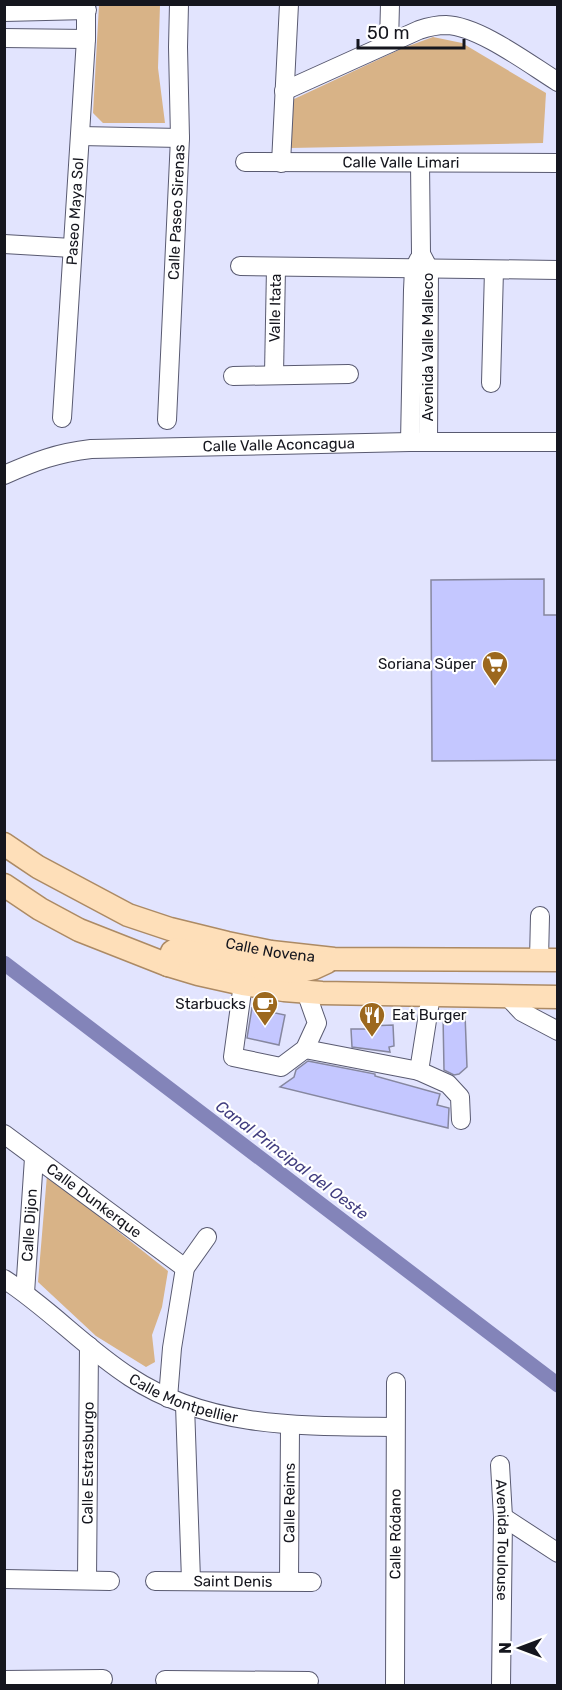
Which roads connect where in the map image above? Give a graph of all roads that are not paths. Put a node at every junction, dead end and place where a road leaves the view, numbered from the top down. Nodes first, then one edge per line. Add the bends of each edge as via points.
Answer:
1 (179, 4) edge
2 (289, 4) edge
3 (390, 4) edge
4 (86, 7) edge
5 (11, 12) edge
6 (11, 38) edge
7 (86, 39) junction
8 (389, 43) junction
9 (558, 82) edge
10 (284, 91) junction
11 (80, 136) junction
12 (180, 138) junction
13 (245, 162) dead end
14 (281, 163) junction
15 (420, 163) junction
16 (558, 163) edge
17 (4, 244) edge
18 (72, 248) junction
19 (421, 264) junction
20 (240, 266) dead end
21 (276, 268) junction
22 (494, 270) junction
23 (558, 270) edge
24 (273, 374) junction
25 (349, 374) dead end
26 (233, 376) dead end
27 (491, 383) dead end
28 (62, 418) dead end
29 (167, 420) dead end
30 (410, 442) junction
31 (428, 442) junction
32 (558, 442) edge
33 (4, 474) edge
34 (4, 844) edge
35 (4, 883) edge
36 (540, 916) dead end
37 (170, 929) junction
38 (334, 959) junction
39 (548, 960) edge
40 (168, 965) junction
41 (243, 984) junction
42 (306, 992) junction
43 (431, 995) junction
44 (507, 996) junction
45 (558, 997) edge
46 (558, 1031) edge
47 (305, 1049) junction
48 (419, 1071) junction
49 (461, 1120) dead end
50 (4, 1134) edge
51 (34, 1158) junction
52 (207, 1237) dead end
53 (185, 1268) junction
54 (4, 1279) edge
55 (25, 1293) junction
56 (88, 1346) junction
57 (396, 1382) dead end
58 (177, 1402) junction
59 (290, 1426) junction
60 (395, 1427) junction
61 (500, 1465) dead end
62 (503, 1517) junction
63 (558, 1553) edge
64 (4, 1579) edge
65 (87, 1580) junction
66 (191, 1580) junction
67 (110, 1581) dead end
68 (155, 1581) dead end
69 (289, 1581) junction
70 (312, 1582) dead end
71 (103, 1679) dead end
72 (4, 1680) edge
73 (165, 1680) dead end
74 (309, 1681) dead end
75 (84, 1682) edge
76 (188, 1683) edge
77 (289, 1683) edge
78 (395, 1686) edge
79 (501, 1686) edge

1 - 12 street, Calle Paseo Sirenas
2 - 10 street
3 - 8 street
4 - 5 street
4 - 7 street, Paseo Maya Sol
5 - 6 street
6 - 7 street
7 - 11 street, Paseo Maya Sol
8 - 9 street via 433,26 462,27
8 - 10 street
10 - 14 street
11 - 12 street
11 - 18 street, Paseo Maya Sol
12 - 29 street, Calle Paseo Sirenas
13 - 14 street, Calle Valle Limari
14 - 15 street, Calle Valle Limari
15 - 16 street, Calle Valle Limari
15 - 19 street, Avenida Valle Malleco
17 - 18 street
18 - 28 street, Paseo Maya Sol
19 - 21 street, Valle Itata
19 - 22 street, Valle Itata
19 - 30 street, Avenida Valle Malleco
19 - 31 street, Avenida Valle Malleco
20 - 21 street
21 - 24 street, Valle Itata
22 - 23 street, Valle Itata
22 - 27 street
24 - 25 street
24 - 26 street
30 - 31 street, Calle Valle Aconcagua
30 - 33 street, Calle Valle Aconcagua via 91,449 43,458
31 - 32 street, Calle Valle Aconcagua
34 - 37 main road, Calle Novena via 38,867 128,915
35 - 37 main road via 19,884 79,917 144,944 165,940
35 - 40 main road via 79,930
36 - 39 street
37 - 38 main road, Calle Novena via 271,952
38 - 39 main road, Calle Novena
38 - 40 main road via 297,972 177,949
40 - 41 main road
41 - 42 main road
41 - 47 street via 232,1057 281,1067
42 - 43 main road
42 - 47 street via 317,1023
43 - 44 main road
43 - 48 street
44 - 45 main road
44 - 46 street via 522,1012
47 - 48 street
48 - 49 street via 448,1084 460,1097
50 - 51 street, Calle Dunkerque
51 - 53 street, Calle Dunkerque
51 - 55 street, Calle Dijon
52 - 53 street
53 - 58 street via 172,1348
54 - 55 street, Calle Montpellier
55 - 56 street, Calle Montpellier
56 - 58 street, Calle Montpellier via 129,1376
56 - 65 street, Calle Estrasburgo
57 - 60 street, Calle Ródano
58 - 59 street, Calle Montpellier via 237,1419
58 - 66 street
59 - 60 street, Calle Montpellier
59 - 69 street, Calle Reims
60 - 78 street, Calle Ródano
61 - 62 street, Avenida Toulouse
62 - 63 street
62 - 79 street, Avenida Toulouse
64 - 65 street
65 - 67 street
66 - 68 street, Saint Denis
66 - 69 street, Saint Denis
69 - 70 street, Saint Denis
71 - 75 street
72 - 75 street
73 - 76 street
74 - 77 street
76 - 77 street

